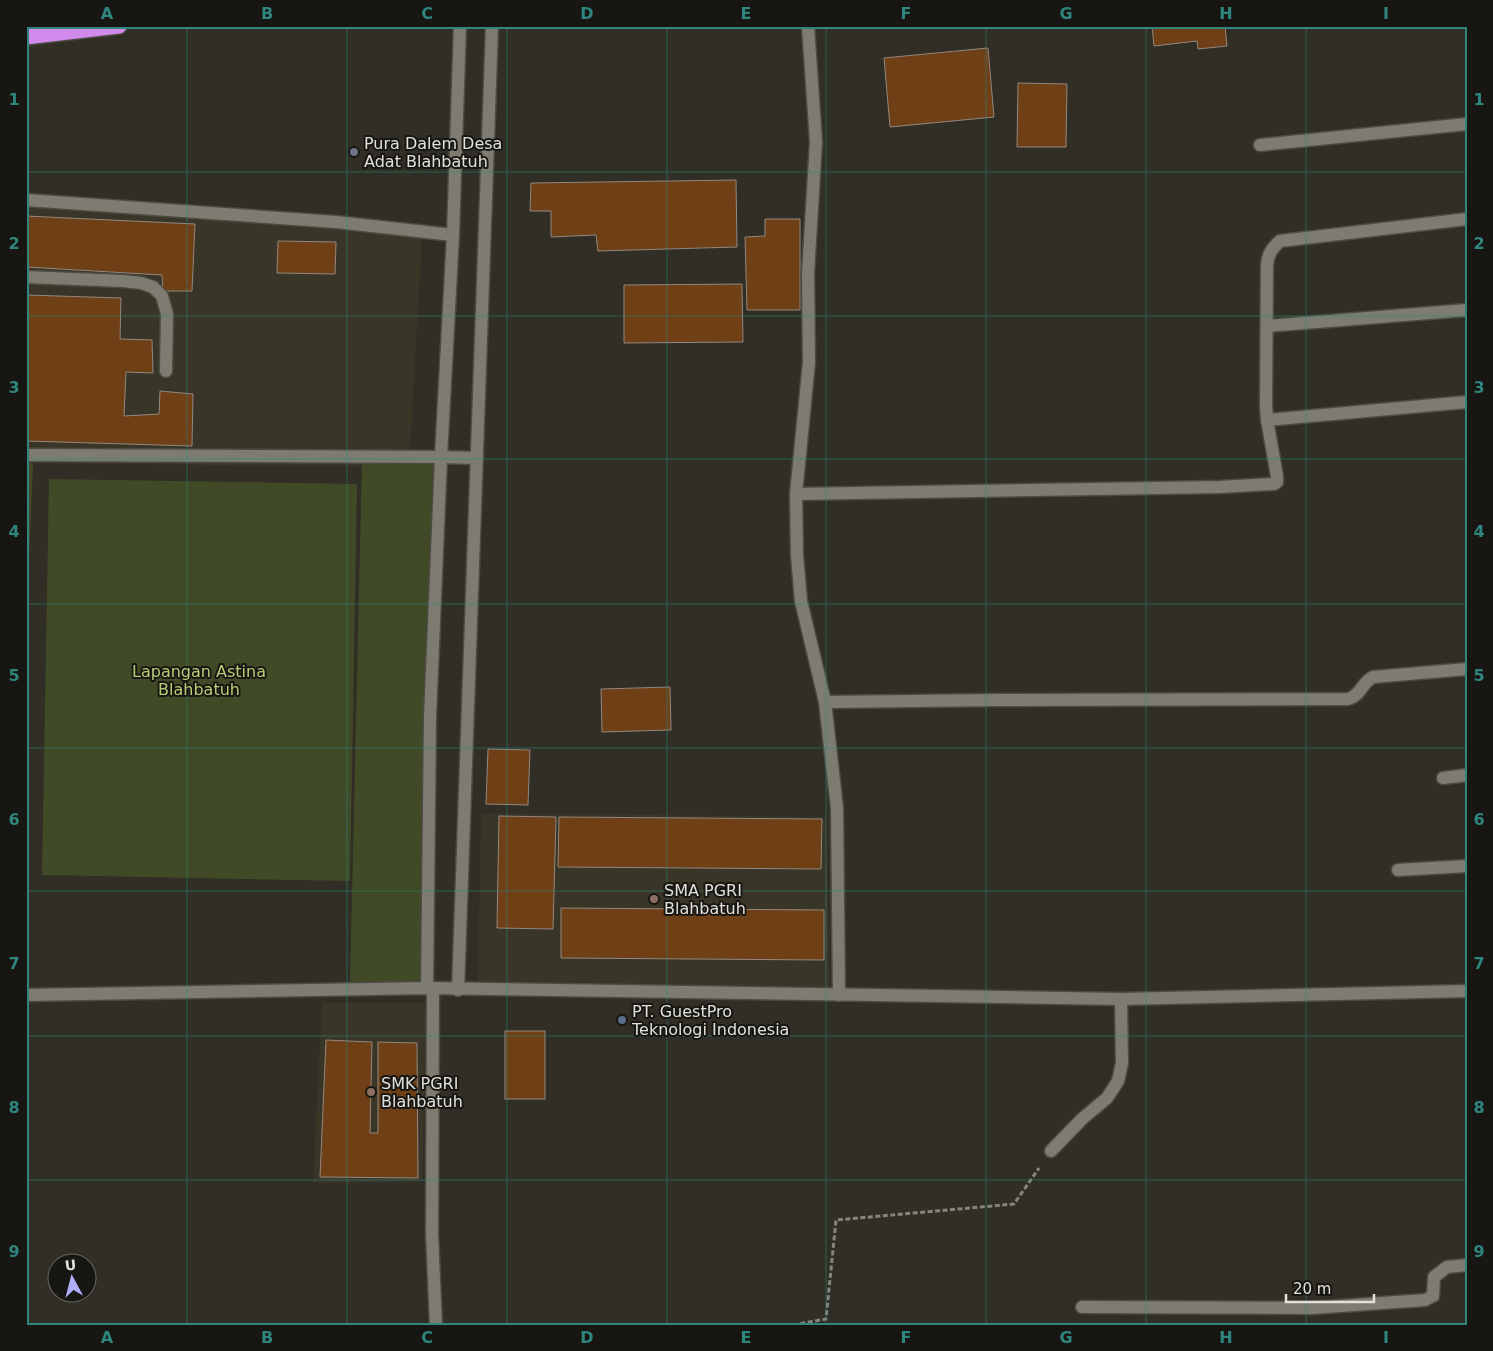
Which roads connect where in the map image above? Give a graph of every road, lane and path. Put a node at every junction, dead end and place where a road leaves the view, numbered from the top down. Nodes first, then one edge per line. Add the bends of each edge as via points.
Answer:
1 (119, 26) edge
2 (460, 26) edge
3 (492, 26) edge
4 (808, 26) edge
5 (26, 37) edge
6 (1467, 124) edge
7 (1260, 144) dead end
8 (26, 200) edge
9 (1467, 219) edge
10 (453, 235) junction
11 (26, 277) edge
12 (1467, 310) edge
13 (1268, 326) junction
14 (166, 371) dead end
15 (1467, 402) edge
16 (1267, 420) junction
17 (26, 455) edge
18 (441, 456) junction
19 (477, 458) junction
20 (796, 494) junction
21 (1467, 669) edge
22 (825, 702) junction
23 (1467, 775) edge
24 (1443, 778) dead end
25 (1467, 866) edge
26 (1398, 870) dead end
27 (430, 988) junction
28 (458, 990) junction
29 (1467, 991) edge
30 (26, 995) edge
31 (839, 995) junction
32 (1121, 999) junction
33 (1051, 1151) joint
34 (1467, 1265) edge
35 (1082, 1307) dead end
36 (436, 1325) edge
37 (794, 1325) edge

1 - 5 highway
2 - 10 street
3 - 19 street
4 - 20 street via 816,142 808,273 809,362
6 - 7 street
8 - 10 street via 336,222
9 - 13 street via 1280,241 1268,258
10 - 18 street
11 - 14 street via 141,282 153,287 162,296 166,314
12 - 13 street
13 - 16 street
15 - 16 street
16 - 20 street via 1277,476 1274,484
17 - 18 street
18 - 19 street
18 - 27 street via 430,716
19 - 28 street
20 - 22 street via 801,601
21 - 22 street via 1373,677 1357,695 1348,699
22 - 31 street via 837,808
23 - 24 street
25 - 26 street
27 - 28 street
27 - 30 street
27 - 36 street
28 - 31 street
29 - 32 street
31 - 32 street
32 - 33 street via 1122,1063 1118,1081 1107,1098
33 - 37 path via 1014,1204 836,1220 826,1319
34 - 35 street via 1446,1267 1434,1278 1434,1296 1425,1300 1312,1308

